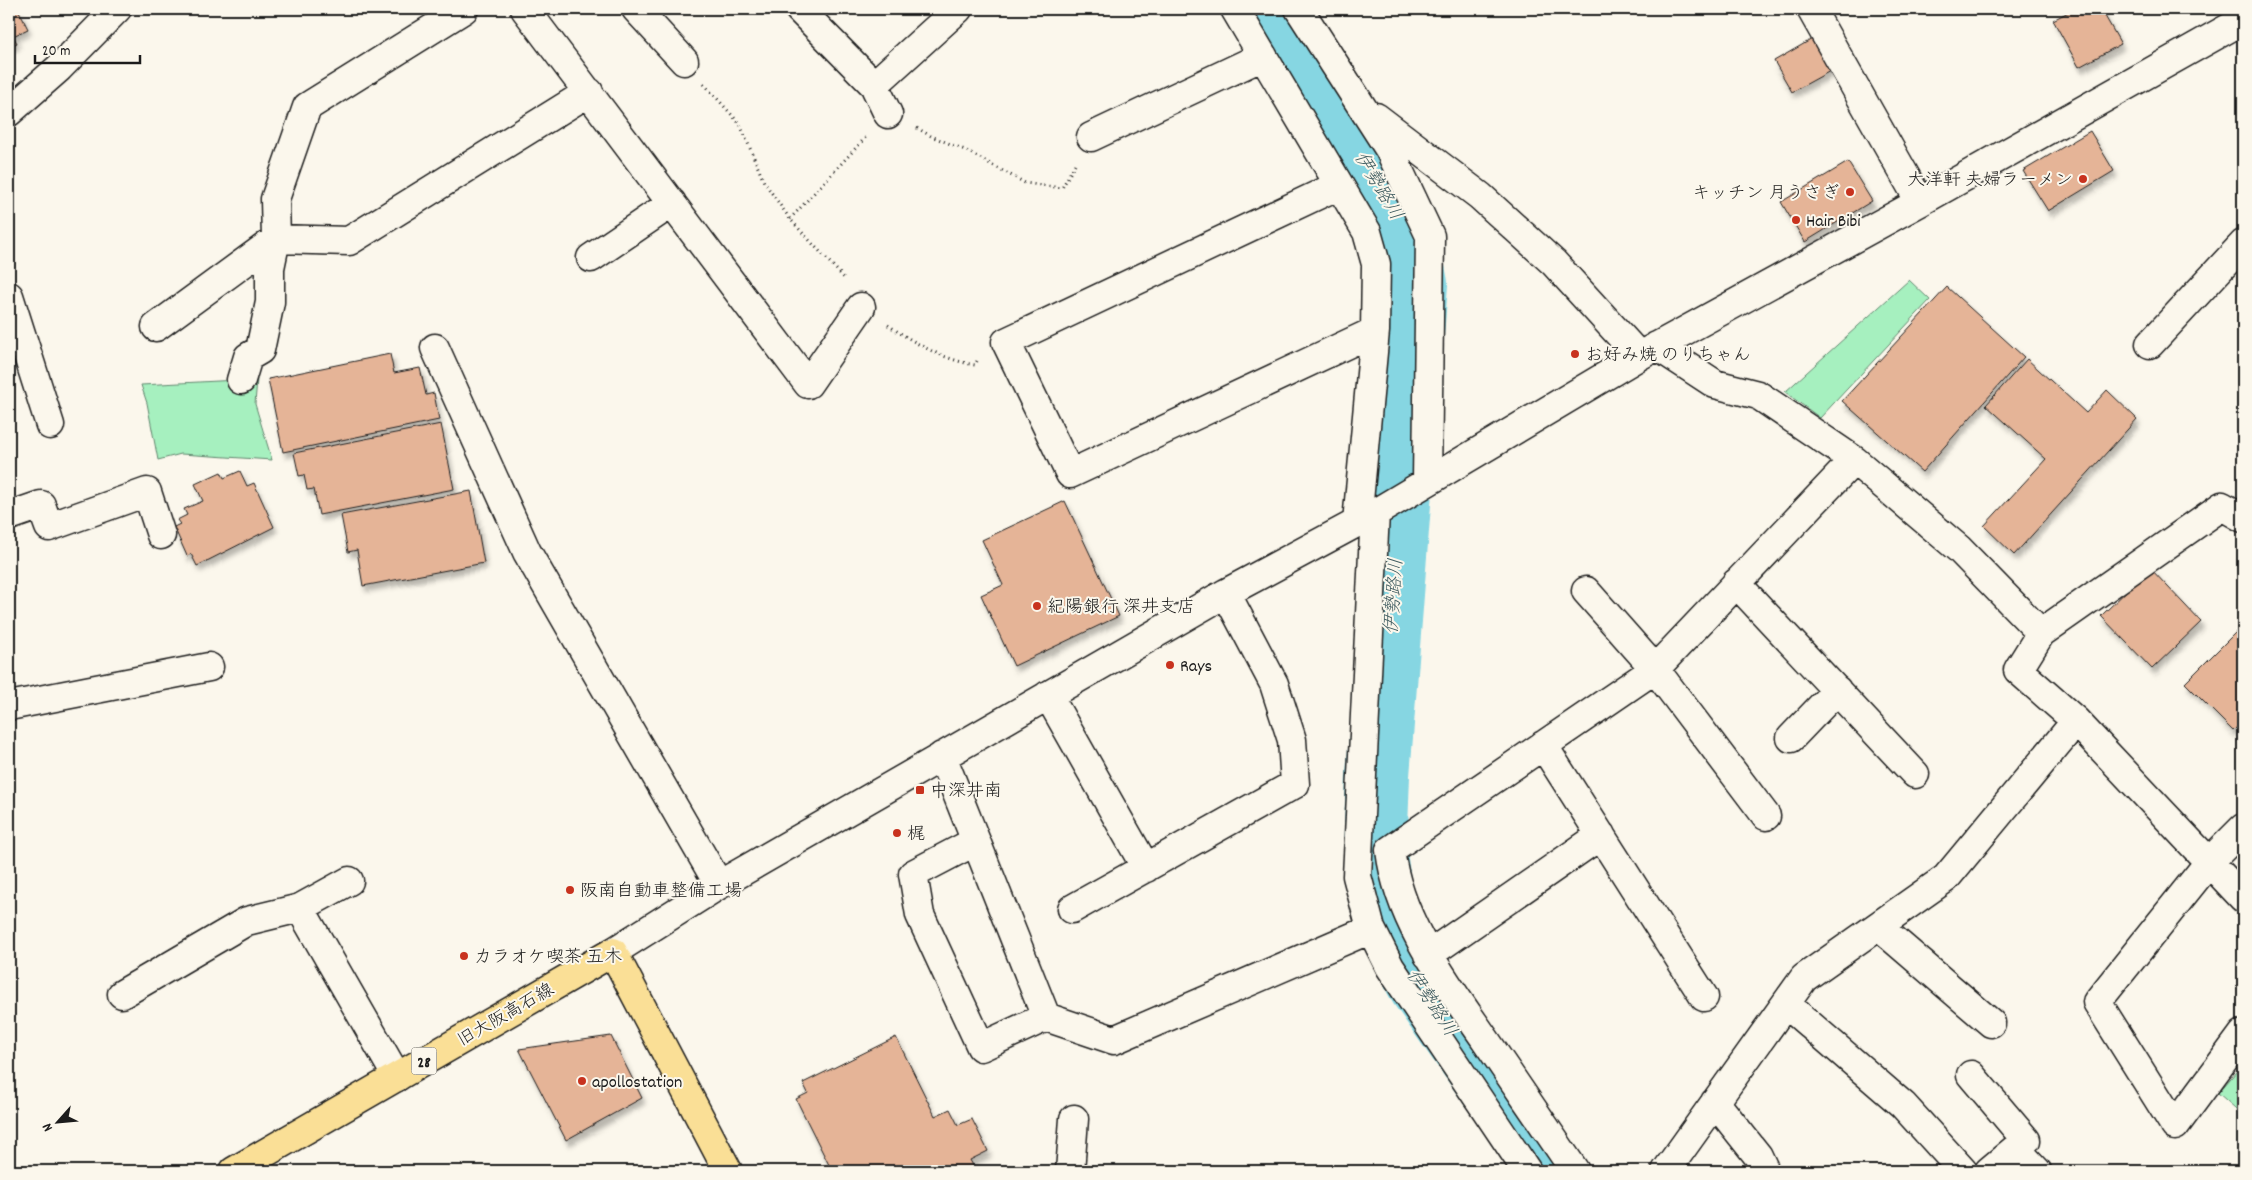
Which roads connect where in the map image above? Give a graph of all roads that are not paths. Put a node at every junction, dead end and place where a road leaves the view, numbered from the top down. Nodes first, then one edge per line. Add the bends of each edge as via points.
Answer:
1 (117, 9) edge
2 (464, 9) edge
3 (525, 9) edge
4 (636, 9) edge
5 (799, 9) edge
6 (958, 9) edge
7 (1235, 9) edge
8 (1299, 9) edge
9 (1811, 9) edge
10 (90, 20) edge
11 (2241, 27) edge
12 (1263, 56) junction
13 (684, 61) road end
14 (874, 85) junction
15 (589, 92) junction
16 (1363, 107) junction
17 (9, 112) edge
18 (888, 114) road end
19 (1091, 137) road end
20 (1339, 185) junction
21 (1920, 202) junction
22 (672, 203) junction
23 (276, 239) junction
24 (2243, 244) edge
25 (591, 258) dead end
26 (9, 296) edge
27 (861, 306) road end
28 (156, 327) dead end
29 (1375, 331) junction
30 (2150, 344) dead end
31 (436, 348) dead end
32 (1648, 351) junction
33 (241, 380) dead end
34 (50, 425) dead end
35 (1854, 460) junction
36 (1421, 485) junction
37 (1372, 515) junction
38 (9, 516) edge
39 (2243, 518) edge
40 (161, 535) dead end
41 (1736, 583) junction
42 (1586, 591) dead end
43 (1226, 593) junction
44 (2041, 633) junction
45 (209, 667) dead end
46 (1655, 669) junction
47 (1837, 690) junction
48 (1048, 695) junction
49 (9, 706) edge
50 (2076, 721) junction
51 (1791, 738) dead end
52 (1543, 745) junction
53 (942, 756) junction
54 (1916, 774) dead end
55 (1766, 816) dead end
56 (2243, 828) edge
57 (1601, 835) junction
58 (976, 841) junction
59 (2210, 861) junction
60 (1146, 868) junction
61 (349, 881) dead end
62 (719, 884) junction
63 (2243, 898) edge
64 (300, 908) junction
65 (1072, 909) dead end
66 (1878, 926) junction
67 (1371, 929) junction
68 (613, 952) junction
69 (1428, 955) junction
70 (122, 994) dead end
71 (1704, 997) dead end
72 (1786, 1004) junction
73 (1046, 1017) junction
74 (1992, 1023) dead end
75 (2243, 1034) edge
76 (1971, 1076) dead end
77 (396, 1077) junction
78 (1715, 1102) junction
79 (1074, 1119) dead end
80 (2016, 1149) junction
81 (234, 1171) edge
82 (728, 1171) edge
83 (1070, 1171) edge
84 (1527, 1171) edge
85 (1575, 1171) edge
86 (1666, 1171) edge
87 (1765, 1171) edge
88 (1963, 1171) edge
89 (1989, 1171) edge
90 (2036, 1171) edge

1 - 10 street
2 - 23 street via 307,107 275,199
3 - 15 street
4 - 13 street
5 - 14 street
6 - 14 street
7 - 12 street
8 - 16 street
9 - 21 street
10 - 17 street via 59,68
11 - 21 street
12 - 19 street
12 - 20 street
14 - 18 street
15 - 22 street
15 - 23 street via 349,241
16 - 32 street via 1480,196
16 - 36 street via 1389,149 1430,236
20 - 29 street via 1367,232 1376,264
20 - 29 street via 1006,342 1070,474
21 - 32 street
22 - 25 street
22 - 27 street via 808,384
23 - 28 street
23 - 33 street via 270,268 270,302 260,350 248,357
24 - 30 street
26 - 34 street
29 - 37 street
31 - 62 street via 527,552
32 - 35 street via 1715,384 1758,395
32 - 36 street
35 - 41 street
35 - 44 street via 1959,549
36 - 37 street
37 - 43 street
37 - 67 street via 1358,876
38 - 40 street via 41,505 49,527 147,492
39 - 44 street via 2222,506
41 - 46 street
41 - 47 street
42 - 46 street
43 - 48 street
43 - 60 street via 1274,684 1292,740 1295,784
44 - 50 street via 2018,670
45 - 49 street
46 - 52 street
46 - 55 street
47 - 51 street
47 - 54 street
48 - 53 street
48 - 60 street
50 - 59 street
50 - 66 street via 1946,878
52 - 57 street
52 - 69 street via 1390,850 1403,900
53 - 58 street
53 - 62 street
56 - 59 street
57 - 69 street
57 - 71 street
58 - 73 street
58 - 73 street via 913,874 920,915 981,1047
59 - 63 street
59 - 75 street via 2097,1002 2175,1126
60 - 65 street
61 - 64 street
62 - 68 street
64 - 70 street via 247,920
64 - 77 street
66 - 72 street via 1804,978
66 - 74 street
67 - 73 street via 1114,1040
67 - 84 street via 1390,967
68 - 77 main road, 旧大阪高石線 / 28
68 - 82 main road
69 - 85 street
72 - 78 street
72 - 88 street via 1903,1105
76 - 80 street via 2026,1140
77 - 81 main road, 旧大阪高石線 / 28
78 - 86 street
78 - 87 street via 1758,1156
79 - 83 street
80 - 89 street
80 - 90 street

